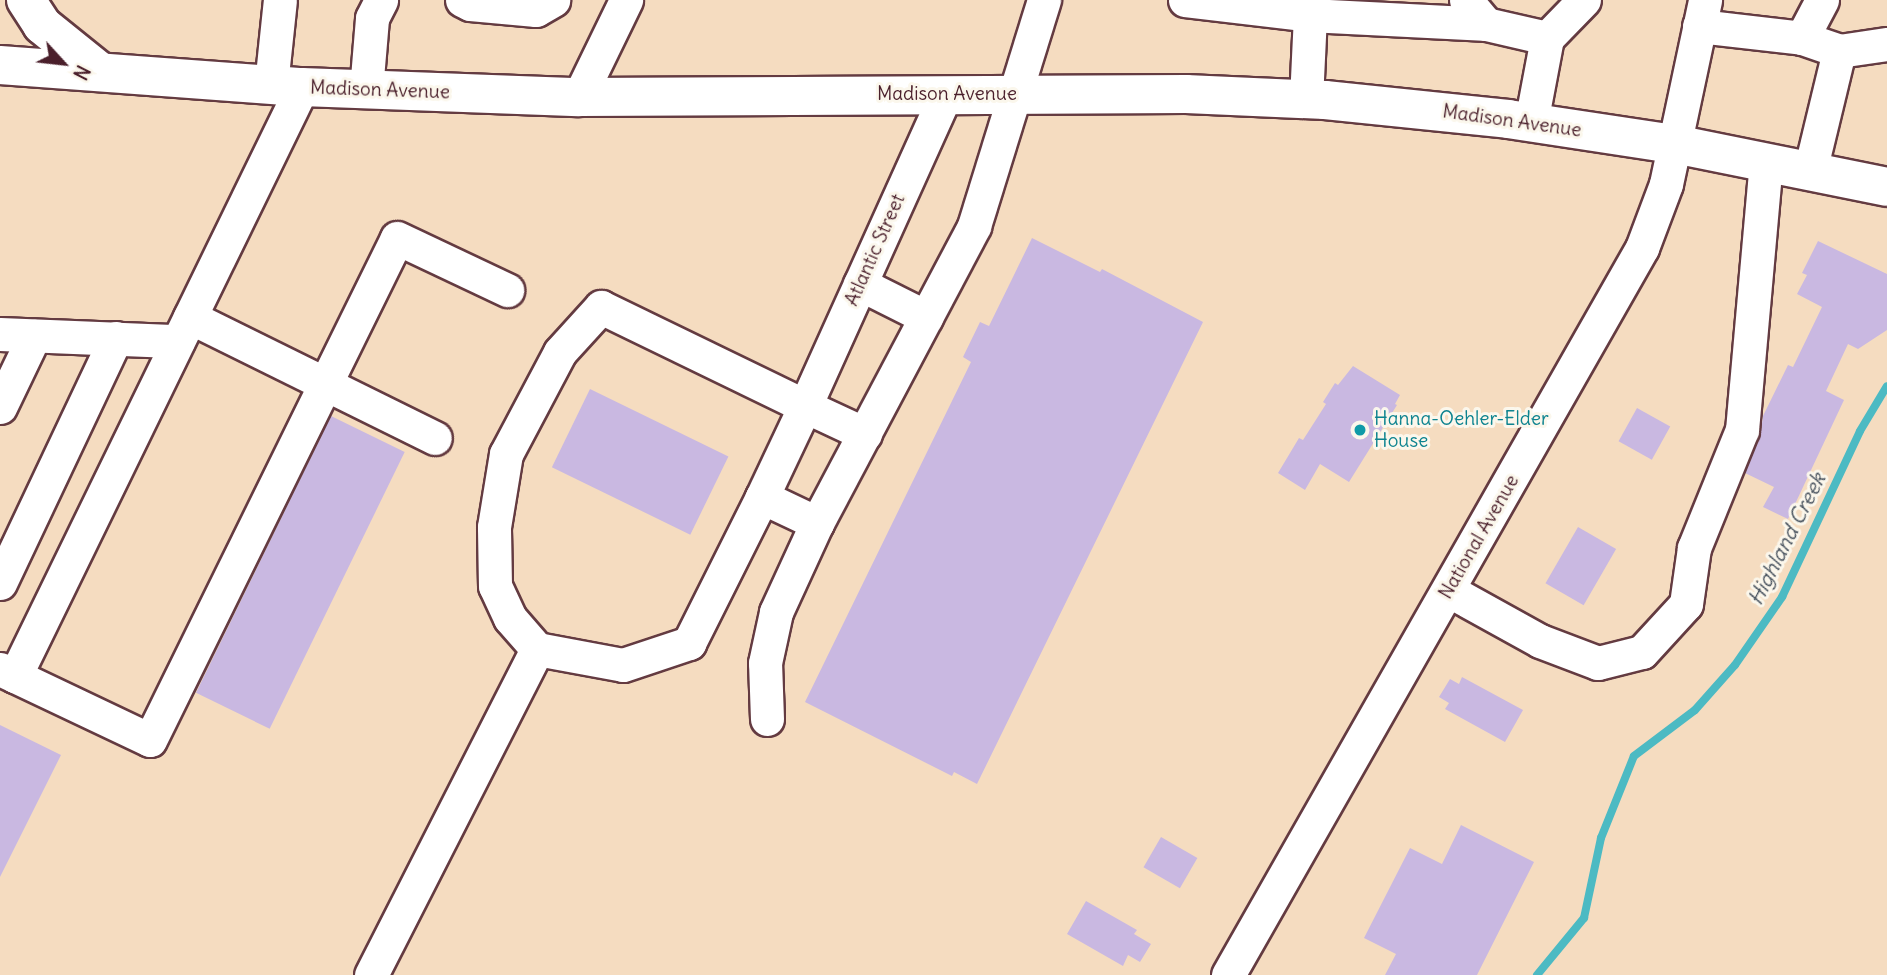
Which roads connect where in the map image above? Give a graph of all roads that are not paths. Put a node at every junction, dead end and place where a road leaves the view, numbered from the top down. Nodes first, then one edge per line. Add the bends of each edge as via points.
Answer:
1 (26, 0) edge
2 (280, 0) edge
3 (381, 0) edge
4 (462, 0) edge
5 (553, 0) edge
6 (626, 0) edge
7 (1044, 0) edge
8 (1185, 0) edge
9 (1584, 0) edge
10 (1822, 0) edge
11 (1269, 5) edge
12 (1476, 12) edge
13 (1702, 13) edge
14 (1310, 15) junction
15 (1547, 38) junction
16 (1801, 38) junction
17 (1887, 44) edge
18 (1839, 51) junction
19 (0, 65) edge
20 (99, 71) junction
21 (287, 86) junction
22 (366, 90) junction
23 (946, 94) junction
24 (1013, 94) junction
25 (579, 97) junction
26 (1306, 99) junction
27 (1531, 123) junction
28 (1674, 144) junction
29 (1766, 162) junction
30 (1810, 171) junction
31 (1887, 187) edge
32 (860, 284) junction
33 (507, 290) dead end
34 (926, 317) junction
35 (184, 329) junction
36 (0, 334) edge
37 (34, 336) junction
38 (116, 338) junction
39 (323, 383) junction
40 (805, 406) junction
41 (0, 407) edge
42 (865, 434) junction
43 (435, 438) dead end
44 (762, 497) junction
45 (817, 523) junction
46 (0, 583) edge
47 (1448, 590) junction
48 (537, 649) junction
49 (7, 672) edge
50 (767, 719) dead end
51 (371, 975) edge
52 (1228, 975) edge

1 - 20 main road via 42,25
2 - 21 street
3 - 22 street via 372,18
4 - 5 street via 536,10
6 - 25 street
7 - 24 street
8 - 11 street
9 - 15 street
10 - 16 street
11 - 14 street
12 - 14 street
12 - 15 street
13 - 16 street
13 - 28 street, National Avenue
14 - 26 street
15 - 27 street
16 - 18 street
17 - 18 street
18 - 30 street
19 - 20 main road, Madison Avenue
20 - 21 main road, Madison Avenue
21 - 22 main road, Madison Avenue
21 - 35 street
22 - 25 main road, Madison Avenue
23 - 24 main road, Madison Avenue
23 - 25 main road, Madison Avenue
23 - 32 street, Atlantic Street
24 - 26 main road, Madison Avenue
24 - 34 street via 974,226
26 - 27 main road, Madison Avenue
27 - 28 main road, Madison Avenue
28 - 29 main road, Madison Avenue
28 - 47 street, National Avenue via 1666,184 1642,248
29 - 30 main road, Madison Avenue
29 - 47 street via 1742,430 1694,548 1686,604 1642,652 1598,663 1540,640
30 - 31 main road, Madison Avenue
32 - 34 street
32 - 40 street, Atlantic Street
33 - 39 street via 397,238
34 - 42 street
35 - 38 street
35 - 39 street
35 - 49 street
36 - 37 street
37 - 38 street
37 - 41 street
38 - 46 street
39 - 43 street
39 - 49 street via 150,740
40 - 42 street
40 - 44 street, Atlantic Street
40 - 48 street via 601,307 560,352 506,454 494,527 495,586 510,618
42 - 45 street
44 - 45 street
44 - 48 street, Atlantic Street via 689,643 623,664
45 - 50 street via 776,612 765,663
47 - 52 street, National Avenue
48 - 51 street

